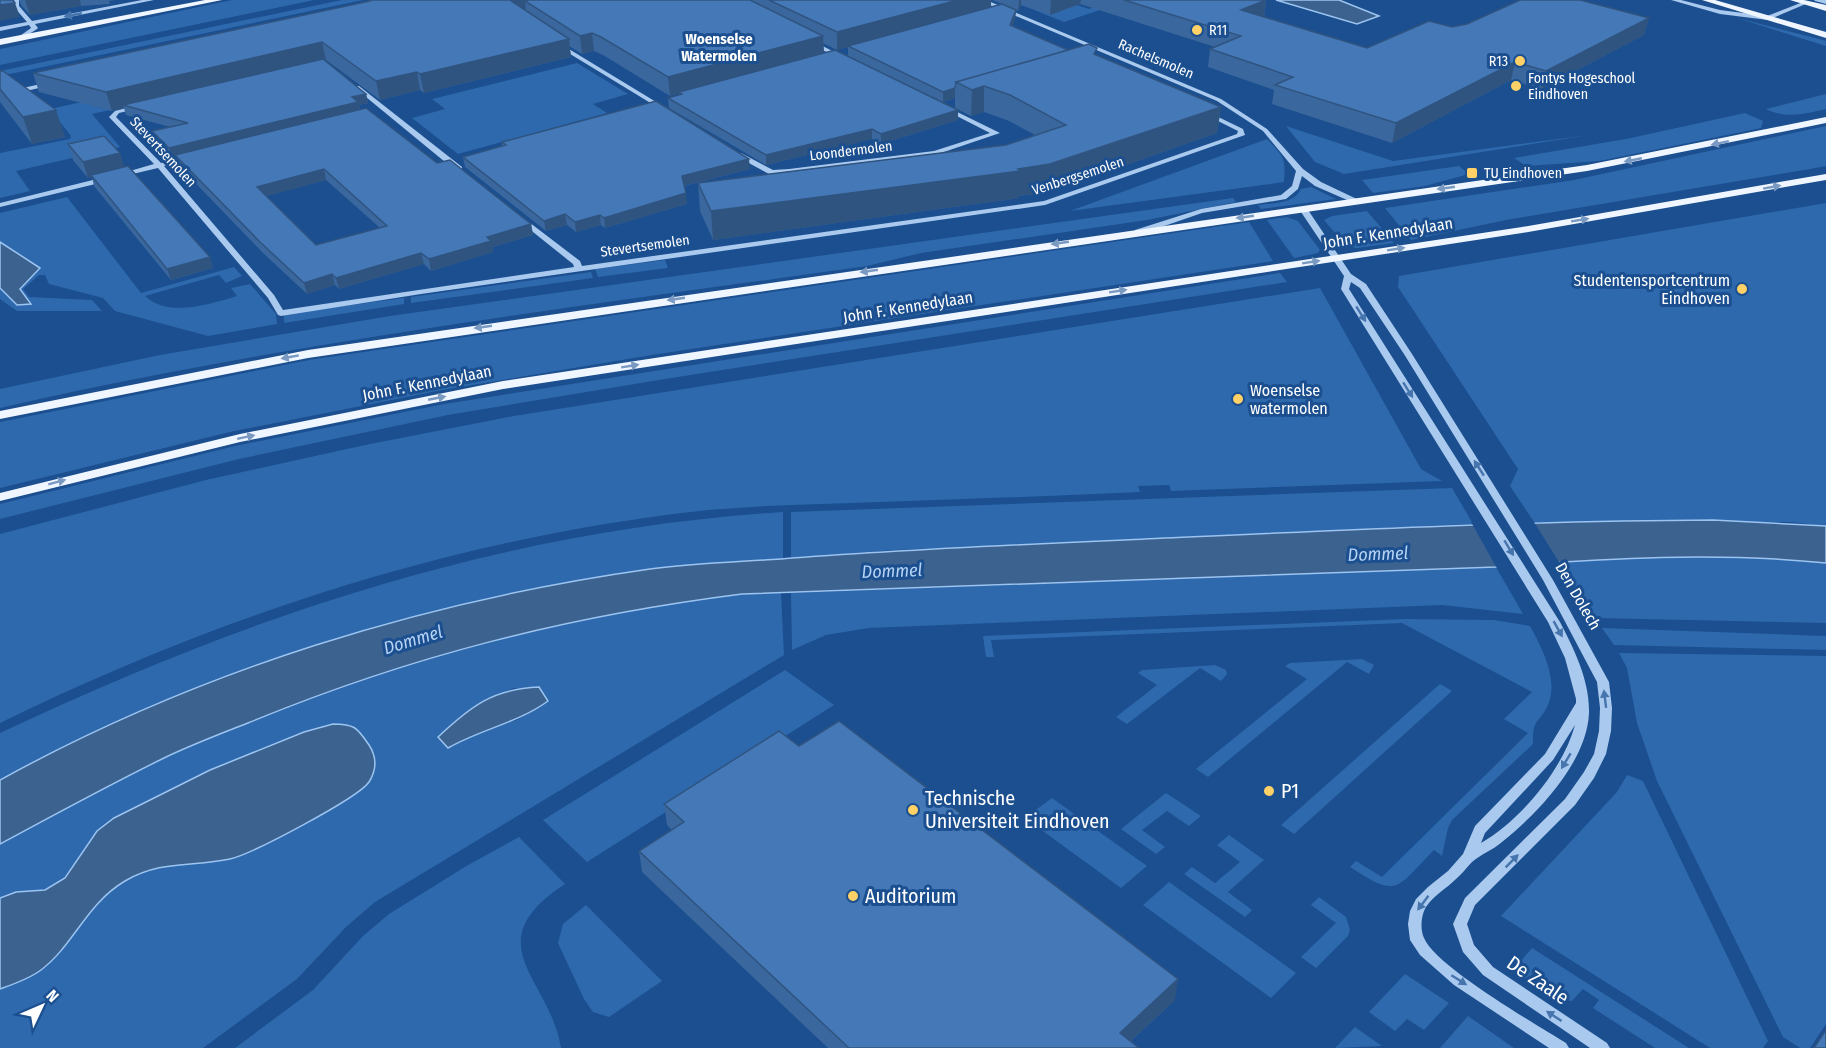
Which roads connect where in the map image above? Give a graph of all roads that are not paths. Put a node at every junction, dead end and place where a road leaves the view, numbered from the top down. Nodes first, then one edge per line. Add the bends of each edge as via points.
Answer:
1 (16, 0) edge
2 (151, 0) edge
3 (218, 0) edge
4 (981, 0) edge
5 (1674, 0) edge
6 (1706, 0) edge
7 (1794, 0) edge
8 (1818, 0) edge
9 (1826, 2) edge
10 (1805, 3) junction
11 (1826, 8) edge
12 (1003, 9) junction
13 (992, 12) edge
14 (1768, 18) junction
15 (30, 23) junction
16 (0, 29) edge
17 (1826, 33) edge
18 (49, 34) junction
19 (800, 37) edge
20 (20, 38) junction
21 (0, 42) edge
22 (556, 43) edge
23 (0, 48) edge
24 (848, 52) edge
25 (837, 55) junction
26 (1115, 56) junction
27 (826, 58) edge
28 (848, 60) edge
29 (1098, 61) edge
30 (58, 82) edge
31 (351, 83) edge
32 (0, 95) edge
33 (666, 101) edge
34 (953, 103) edge
35 (655, 104) junction
36 (146, 105) edge
37 (385, 110) junction
38 (1198, 110) edge
39 (373, 112) edge
40 (673, 115) edge
41 (1826, 120) edge
42 (729, 150) edge
43 (193, 157) edge
44 (160, 166) junction
45 (1300, 171) junction
46 (469, 177) edge
47 (1826, 177) edge
48 (1357, 201) junction
49 (0, 205) edge
50 (1303, 209) junction
51 (511, 210) edge
52 (1138, 232) junction
53 (714, 250) joint
54 (1338, 258) junction
55 (579, 268) junction
56 (1348, 276) junction
57 (0, 415) edge
58 (0, 496) edge
59 (1580, 706) junction
60 (1469, 856) junction
61 (1462, 936) joint
62 (1561, 1048) edge
63 (1602, 1048) edge

1 - 15 street via 16,6
2 -> 15 street
3 - 18 main road
4 - 12 street, Rachelsmolen
5 - 14 street via 1720,12
6 - 14 main road
7 - 10 main road
8 - 9 street
10 - 11 main road
10 - 14 street
12 - 13 street
12 - 26 street, Rachelsmolen
14 - 17 main road
15 - 16 street
15 - 20 street via 34,30
18 - 20 main road
18 - 23 main road
19 - 25 street
20 - 21 main road
22 - 35 street
24 - 25 street
25 - 27 street
25 - 28 street
26 - 29 street
26 - 45 street, Rachelsmolen via 1219,100 1252,119
30 - 32 street
31 - 37 street
33 - 35 street
34 - 42 street, Loondermolen via 942,106 996,133 935,153 789,171 772,172 757,167
35 - 40 street
36 - 44 street, Stevertsemolen via 117,112 112,117
37 - 39 street
37 - 46 street
38 - 53 street, Venbergsemolen via 1241,130 1242,135 1045,203
41 -> 48 main road via 1622,162
43 - 44 street
44 - 49 street
44 - 55 street, Stevertsemolen via 281,313
45 - 48 street, Rachelsmolen via 1325,188
45 - 52 street via 1295,187 1283,197 1201,211
54 -> 47 main road, John F. Kennedylaan
48 - 50 main road
50 -> 52 main road
50 - 54 street
51 - 55 street, Stevertsemolen
52 -> 57 main road via 308,354
53 - 55 street, Stevertsemolen
54 - 56 street, Den Dolech
58 -> 54 main road, John F. Kennedylaan via 240,438 503,385
56 -> 59 street, Den Dolech via 1345,289 1490,516 1567,646 1578,679
61 -> 56 street, Den Dolech via 1462,914 1470,902 1570,802 1600,754 1606,708 1603,682 1548,580 1363,286
59 - 60 street, Den Dolech via 1549,757 1480,830
59 -> 60 street, Den Dolech via 1582,723 1565,765 1547,789 1496,840
60 -> 62 street, Den Dolech via 1417,909 1417,940 1428,957 1449,975
63 -> 61 street, De Zaale via 1488,971

